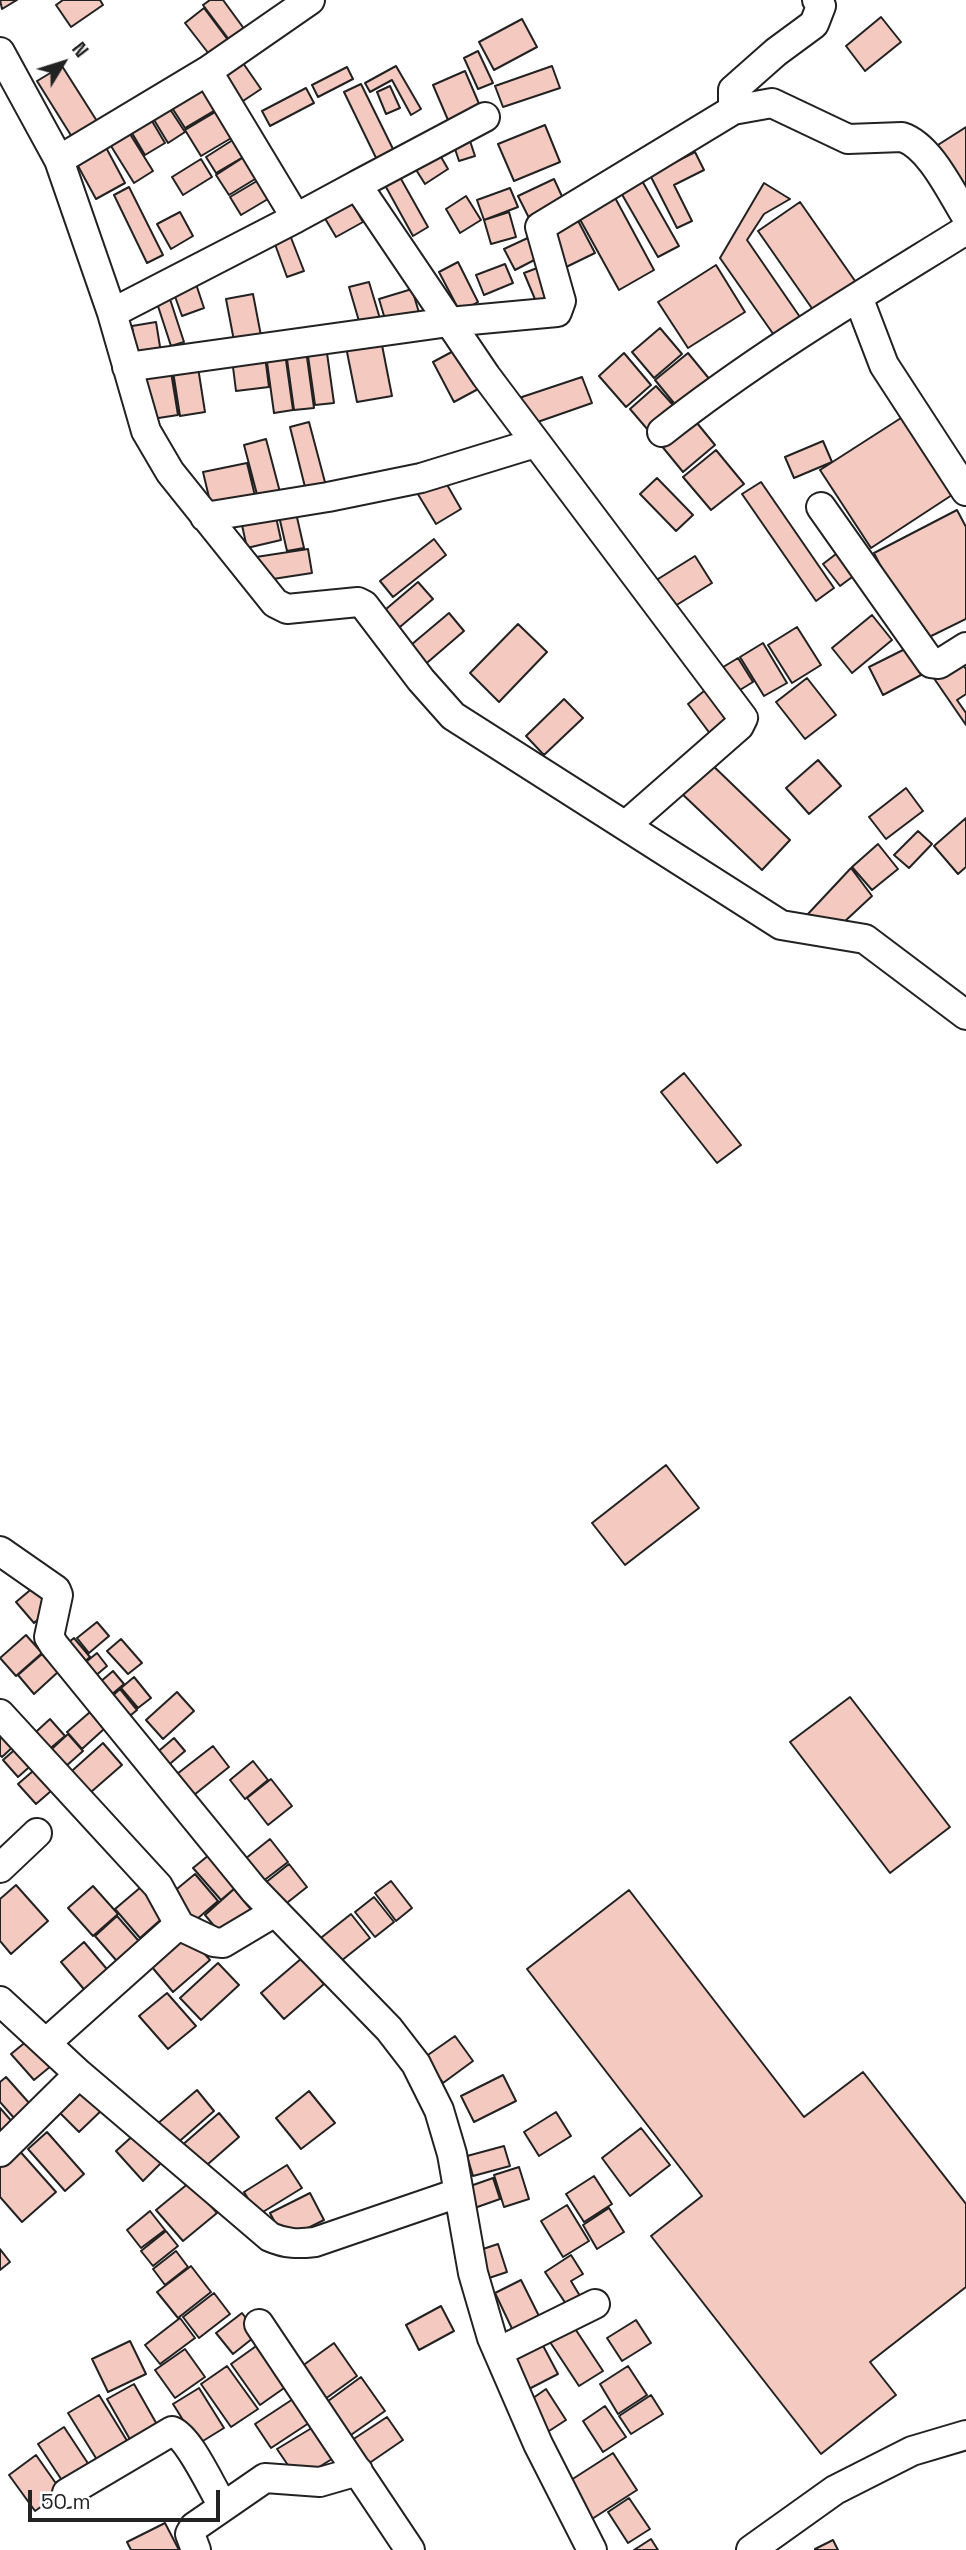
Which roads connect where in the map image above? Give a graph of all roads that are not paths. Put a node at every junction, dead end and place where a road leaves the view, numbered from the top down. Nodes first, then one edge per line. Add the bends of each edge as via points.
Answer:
1 (310, 0) edge
2 (817, 0) edge
3 (0, 52) edge
4 (209, 70) junction
5 (733, 110) junction
6 (485, 117) dead end
7 (59, 160) junction
8 (357, 185) junction
9 (966, 216) edge
10 (296, 218) junction
11 (966, 229) edge
12 (858, 297) junction
13 (112, 313) junction
14 (449, 321) junction
15 (127, 368) junction
16 (662, 432) dead end
17 (535, 443) junction
18 (966, 491) edge
19 (821, 508) dead end
20 (205, 517) junction
21 (966, 647) edge
22 (625, 825) junction
23 (966, 1015) edge
24 (0, 1551) edge
25 (0, 1714) edge
26 (37, 1833) dead end
27 (0, 1868) edge
28 (275, 1912) junction
29 (180, 1926) junction
30 (0, 2001) edge
31 (46, 2043) junction
32 (79, 2074) junction
33 (1, 2148) edge
34 (457, 2193) junction
35 (595, 2304) dead end
36 (259, 2324) dead end
37 (498, 2352) junction
38 (966, 2435) edge
39 (358, 2471) junction
40 (67, 2493) dead end
41 (223, 2506) junction
42 (196, 2550) edge
43 (410, 2550) edge
44 (592, 2550) edge
45 (751, 2550) edge

1 - 4 street
2 - 5 street via 821,6 814,24 733,90
3 - 7 street
4 - 7 street
4 - 10 street
5 - 9 street via 772,103 848,139 911,140 928,155
5 - 14 street via 540,227 561,302 557,312
6 - 8 street
7 - 13 street
8 - 10 street
8 - 14 street
10 - 13 street
11 - 12 street
12 - 16 street
12 - 18 street via 889,376
13 - 15 street
14 - 15 street
14 - 17 street
15 - 20 street via 155,450
17 - 20 street via 421,478
17 - 22 street via 743,720
19 - 21 street via 931,663 939,664
20 - 22 street via 278,605 287,609 358,602 369,608 453,716
22 - 23 street via 781,925 869,941
24 - 28 street via 58,1592 50,1637 54,1645
25 - 29 street via 158,1886
26 - 27 street
28 - 29 street via 223,1943
28 - 34 street via 389,2029 416,2064 439,2110
29 - 31 street
30 - 31 street
31 - 32 street
32 - 33 street
32 - 34 street via 279,2241 315,2242
34 - 37 street via 472,2273
35 - 37 street
36 - 39 street
37 - 44 street
38 - 45 street via 912,2451 835,2490
39 - 41 street via 320,2482 265,2478
39 - 43 street
40 - 41 street via 172,2431 185,2441
41 - 42 street via 191,2530

